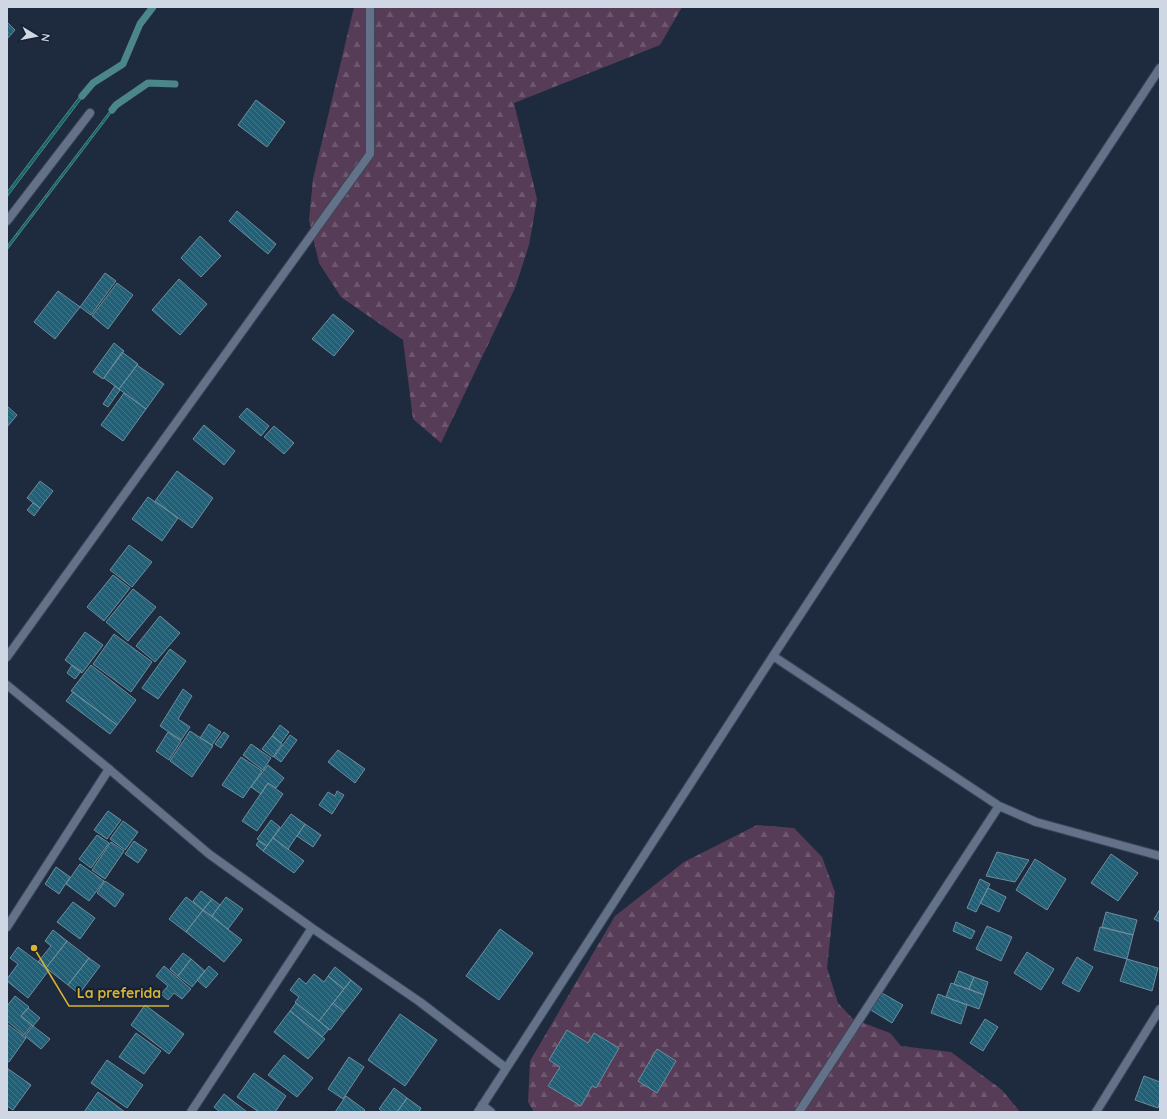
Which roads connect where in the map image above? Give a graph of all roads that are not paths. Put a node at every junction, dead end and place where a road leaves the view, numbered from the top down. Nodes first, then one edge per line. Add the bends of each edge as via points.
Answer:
1 (370, 7) edge
2 (1160, 68) edge
3 (90, 113) dead end
4 (7, 221) edge
5 (773, 656) junction
6 (7, 657) edge
7 (7, 686) edge
8 (109, 769) junction
9 (999, 806) junction
10 (1160, 856) edge
11 (7, 927) edge
12 (312, 928) junction
13 (1160, 1009) edge
14 (506, 1068) junction
15 (480, 1109) edge
16 (191, 1112) edge
17 (491, 1112) edge
18 (799, 1112) edge
19 (1096, 1112) edge

1 - 6 street via 370,154
2 - 5 street
3 - 4 street
5 - 9 street
5 - 14 street
7 - 8 street
8 - 11 street
8 - 12 street via 209,854
9 - 10 street via 1036,822
9 - 18 street
12 - 14 street via 420,1002
12 - 16 street
13 - 19 street
14 - 15 street
15 - 17 street

